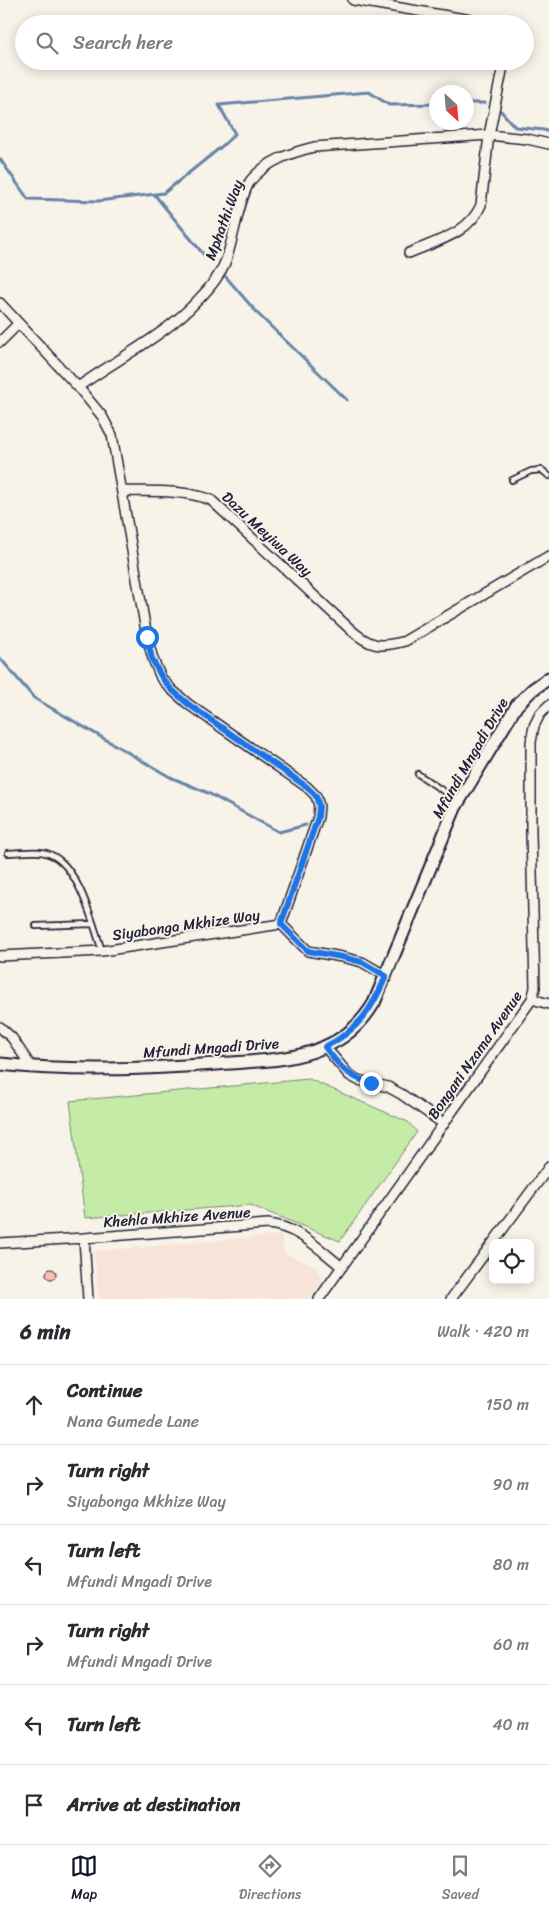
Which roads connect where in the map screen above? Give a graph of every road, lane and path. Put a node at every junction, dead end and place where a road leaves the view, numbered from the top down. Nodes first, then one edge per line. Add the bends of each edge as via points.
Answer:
1 (353, 0) edge
2 (444, 15) edge
3 (502, 70) edge
4 (489, 135) junction
5 (549, 144) edge
6 (409, 253) dead end
7 (0, 304) edge
8 (18, 324) junction
9 (0, 342) edge
10 (78, 387) junction
11 (549, 476) edge
12 (512, 480) dead end
13 (122, 491) junction
14 (549, 556) edge
15 (549, 678) edge
16 (549, 705) edge
17 (418, 774) dead end
18 (459, 802) junction
19 (8, 853) dead end
20 (92, 924) junction
21 (281, 924) junction
22 (36, 926) dead end
23 (102, 951) junction
24 (0, 956) edge
25 (386, 976) junction
26 (532, 1000) junction
27 (549, 1004) edge
28 (0, 1027) edge
29 (325, 1047) junction
30 (0, 1064) edge
31 (32, 1068) junction
32 (444, 1124) junction
33 (549, 1167) edge
34 (84, 1238) junction
35 (0, 1243) edge
36 (342, 1267) junction
37 (88, 1299) edge
38 (319, 1299) edge
39 (451, 1299) edge

1 - 2 street
3 - 4 street
4 - 5 street, Mphathi Way
4 - 6 street via 484,189 477,216 469,225
4 - 10 street, Mphathi Way via 314,147 289,153 267,166 250,181 226,262 199,300 181,317
7 - 8 street
8 - 9 street
8 - 10 street
10 - 13 street via 102,416 112,435
11 - 12 lane via 542,470 530,471
13 - 14 street, Dazu Meyiwa Way via 186,494 211,500 361,639 374,645 390,646 406,641
13 - 21 street, Siyabonga Mkhize Way via 147,637 152,659 162,678 188,704 316,796 319,806 312,837
15 - 18 street, Mfundi Mngadi Drive via 517,705
16 - 26 street, Bongani Nzama Avenue via 534,726 531,742 535,988
17 - 18 lane
18 - 25 street, Mfundi Mngadi Drive
19 - 20 lane via 47,853 65,865 77,883
20 - 22 lane
20 - 23 lane
21 - 23 street, Siyabonga Mkhize Way
21 - 25 street via 308,951 362,962
23 - 24 street, Siyabonga Mkhize Way
25 - 29 street, Mfundi Mngadi Drive via 366,1015 354,1028
26 - 27 street
26 - 32 street, Bongani Nzama Avenue
28 - 31 street via 12,1038
29 - 31 street, Mfundi Mngadi Drive via 270,1060 112,1070
29 - 32 street via 349,1075 388,1087
30 - 31 street, Mfundi Mngadi Drive
32 - 36 street, Bongani Nzama Avenue
33 - 39 street
34 - 35 street, Khehla Mkhize Avenue
34 - 36 street, Khehla Mkhize Avenue via 280,1225 304,1236
34 - 37 street
36 - 38 street, Bongani Nzama Avenue

